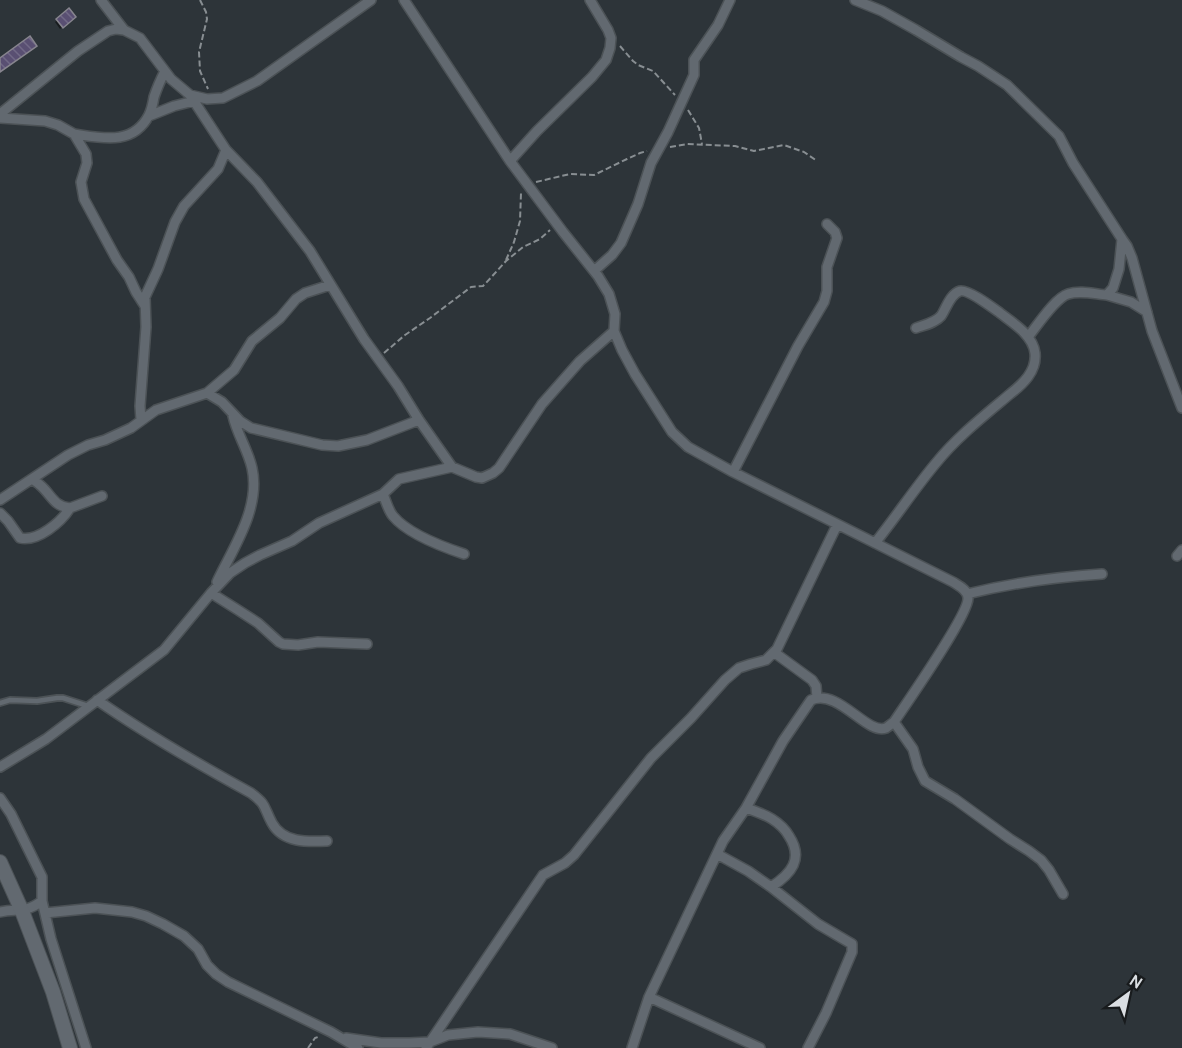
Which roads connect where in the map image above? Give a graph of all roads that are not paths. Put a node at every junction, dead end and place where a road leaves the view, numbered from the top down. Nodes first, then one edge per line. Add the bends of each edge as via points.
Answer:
1 (101, 0) edge
2 (371, 0) edge
3 (404, 0) edge
4 (590, 0) edge
5 (730, 0) edge
6 (855, 0) edge
7 (124, 30) junction
8 (165, 71) junction
9 (192, 98) junction
10 (0, 116) edge
11 (149, 116) junction
12 (74, 134) junction
13 (226, 150) junction
14 (510, 161) junction
15 (827, 224) dead end
16 (1122, 239) junction
17 (594, 271) junction
18 (330, 285) junction
19 (1107, 295) junction
20 (145, 306) junction
21 (1147, 312) junction
22 (916, 328) dead end
23 (614, 331) junction
24 (1028, 337) junction
25 (207, 393) junction
26 (1182, 408) edge
27 (233, 416) junction
28 (141, 420) junction
29 (419, 420) junction
30 (452, 467) junction
31 (733, 472) junction
32 (32, 479) junction
33 (382, 494) junction
34 (102, 496) dead end
35 (0, 500) edge
36 (70, 508) junction
37 (0, 513) edge
38 (837, 525) junction
39 (875, 543) junction
40 (464, 554) dead end
41 (1102, 574) dead end
42 (212, 591) junction
43 (967, 594) junction
44 (367, 644) dead end
45 (775, 652) junction
46 (817, 698) junction
47 (97, 700) junction
48 (0, 703) edge
49 (87, 706) junction
50 (894, 722) junction
51 (11, 760) junction
52 (0, 761) edge
53 (0, 768) edge
54 (0, 798) edge
55 (746, 808) junction
56 (327, 841) dead end
57 (717, 854) junction
58 (0, 861) edge
59 (771, 887) junction
60 (1063, 894) dead end
61 (42, 901) junction
62 (22, 911) junction
63 (0, 912) edge
64 (45, 913) junction
65 (649, 997) junction
66 (335, 1035) junction
67 (428, 1045) edge
68 (70, 1048) edge
69 (86, 1048) edge
70 (358, 1048) edge
71 (552, 1048) edge
72 (632, 1048) edge
73 (760, 1048) edge
74 (808, 1048) edge

1 - 7 street
2 - 9 street via 257,81 223,98
3 - 14 street
4 - 14 street via 611,38 606,60
5 - 17 street via 694,60 694,75 651,163 621,243
6 - 16 street via 916,30 1007,85 1059,136
7 - 8 street via 140,38
7 - 10 street via 108,31 78,51
8 - 9 street
8 - 11 street
9 - 11 street
9 - 13 street
10 - 12 street via 58,124
11 - 12 street via 135,131 118,138
12 - 20 street via 86,154 81,182 84,199
13 - 18 street via 281,213
13 - 20 street via 218,169 184,206 175,222 145,297
14 - 17 street
15 - 31 street via 837,238 827,267 824,302
16 - 19 street via 1119,269
16 - 21 street via 1132,258
17 - 23 street via 609,294 615,314
18 - 25 street via 296,299 252,341 234,370
18 - 29 street
19 - 21 street
19 - 24 street via 1068,294 1059,299
20 - 28 street
21 - 26 street
22 - 24 street via 936,320 954,296 963,291 997,311
23 - 30 street via 580,361 542,404 499,468 482,478
23 - 31 street via 635,374 672,432 688,447
24 - 39 street via 1035,354 1027,380 936,462
25 - 27 street via 222,402
25 - 28 street via 156,410
27 - 29 street via 251,428 338,446 367,440
27 - 42 street via 252,471 252,497 245,524
28 - 32 street via 68,455
29 - 30 street
30 - 33 street via 399,479
31 - 38 street
32 - 35 street
32 - 36 street via 54,502
33 - 40 street via 393,516 404,526
33 - 42 street via 252,559
34 - 36 street
36 - 37 street via 60,521 28,540 20,538
38 - 39 street
38 - 45 street
39 - 43 street via 953,582
41 - 43 street via 1022,582
42 - 44 street via 284,644
42 - 47 street via 164,650
43 - 50 street via 967,606 956,627
45 - 46 street via 813,680
45 - 67 street via 766,660 739,668 725,680 651,758 574,855 543,875
46 - 50 street via 836,702 878,728
46 - 55 street via 811,700 795,724
47 - 49 street
47 - 56 street via 165,745 251,793 263,803 275,827 289,838
48 - 49 lane via 63,698
49 - 51 street via 46,739
50 - 60 street via 913,749 925,781 1029,850 1049,870
51 - 52 street
51 - 53 street
54 - 61 street via 42,877
55 - 57 street
55 - 59 street via 774,820 794,844 792,868
57 - 59 street
57 - 65 street
58 - 62 main road
59 - 74 street via 853,947
61 - 62 street
61 - 64 street
62 - 63 street
62 - 68 main road
64 - 66 street via 95,908 146,916 184,936 207,965 228,982
64 - 69 street
65 - 72 street
65 - 73 street
66 - 67 street via 381,1043
66 - 70 street
67 - 71 street via 448,1035 478,1032 510,1034

